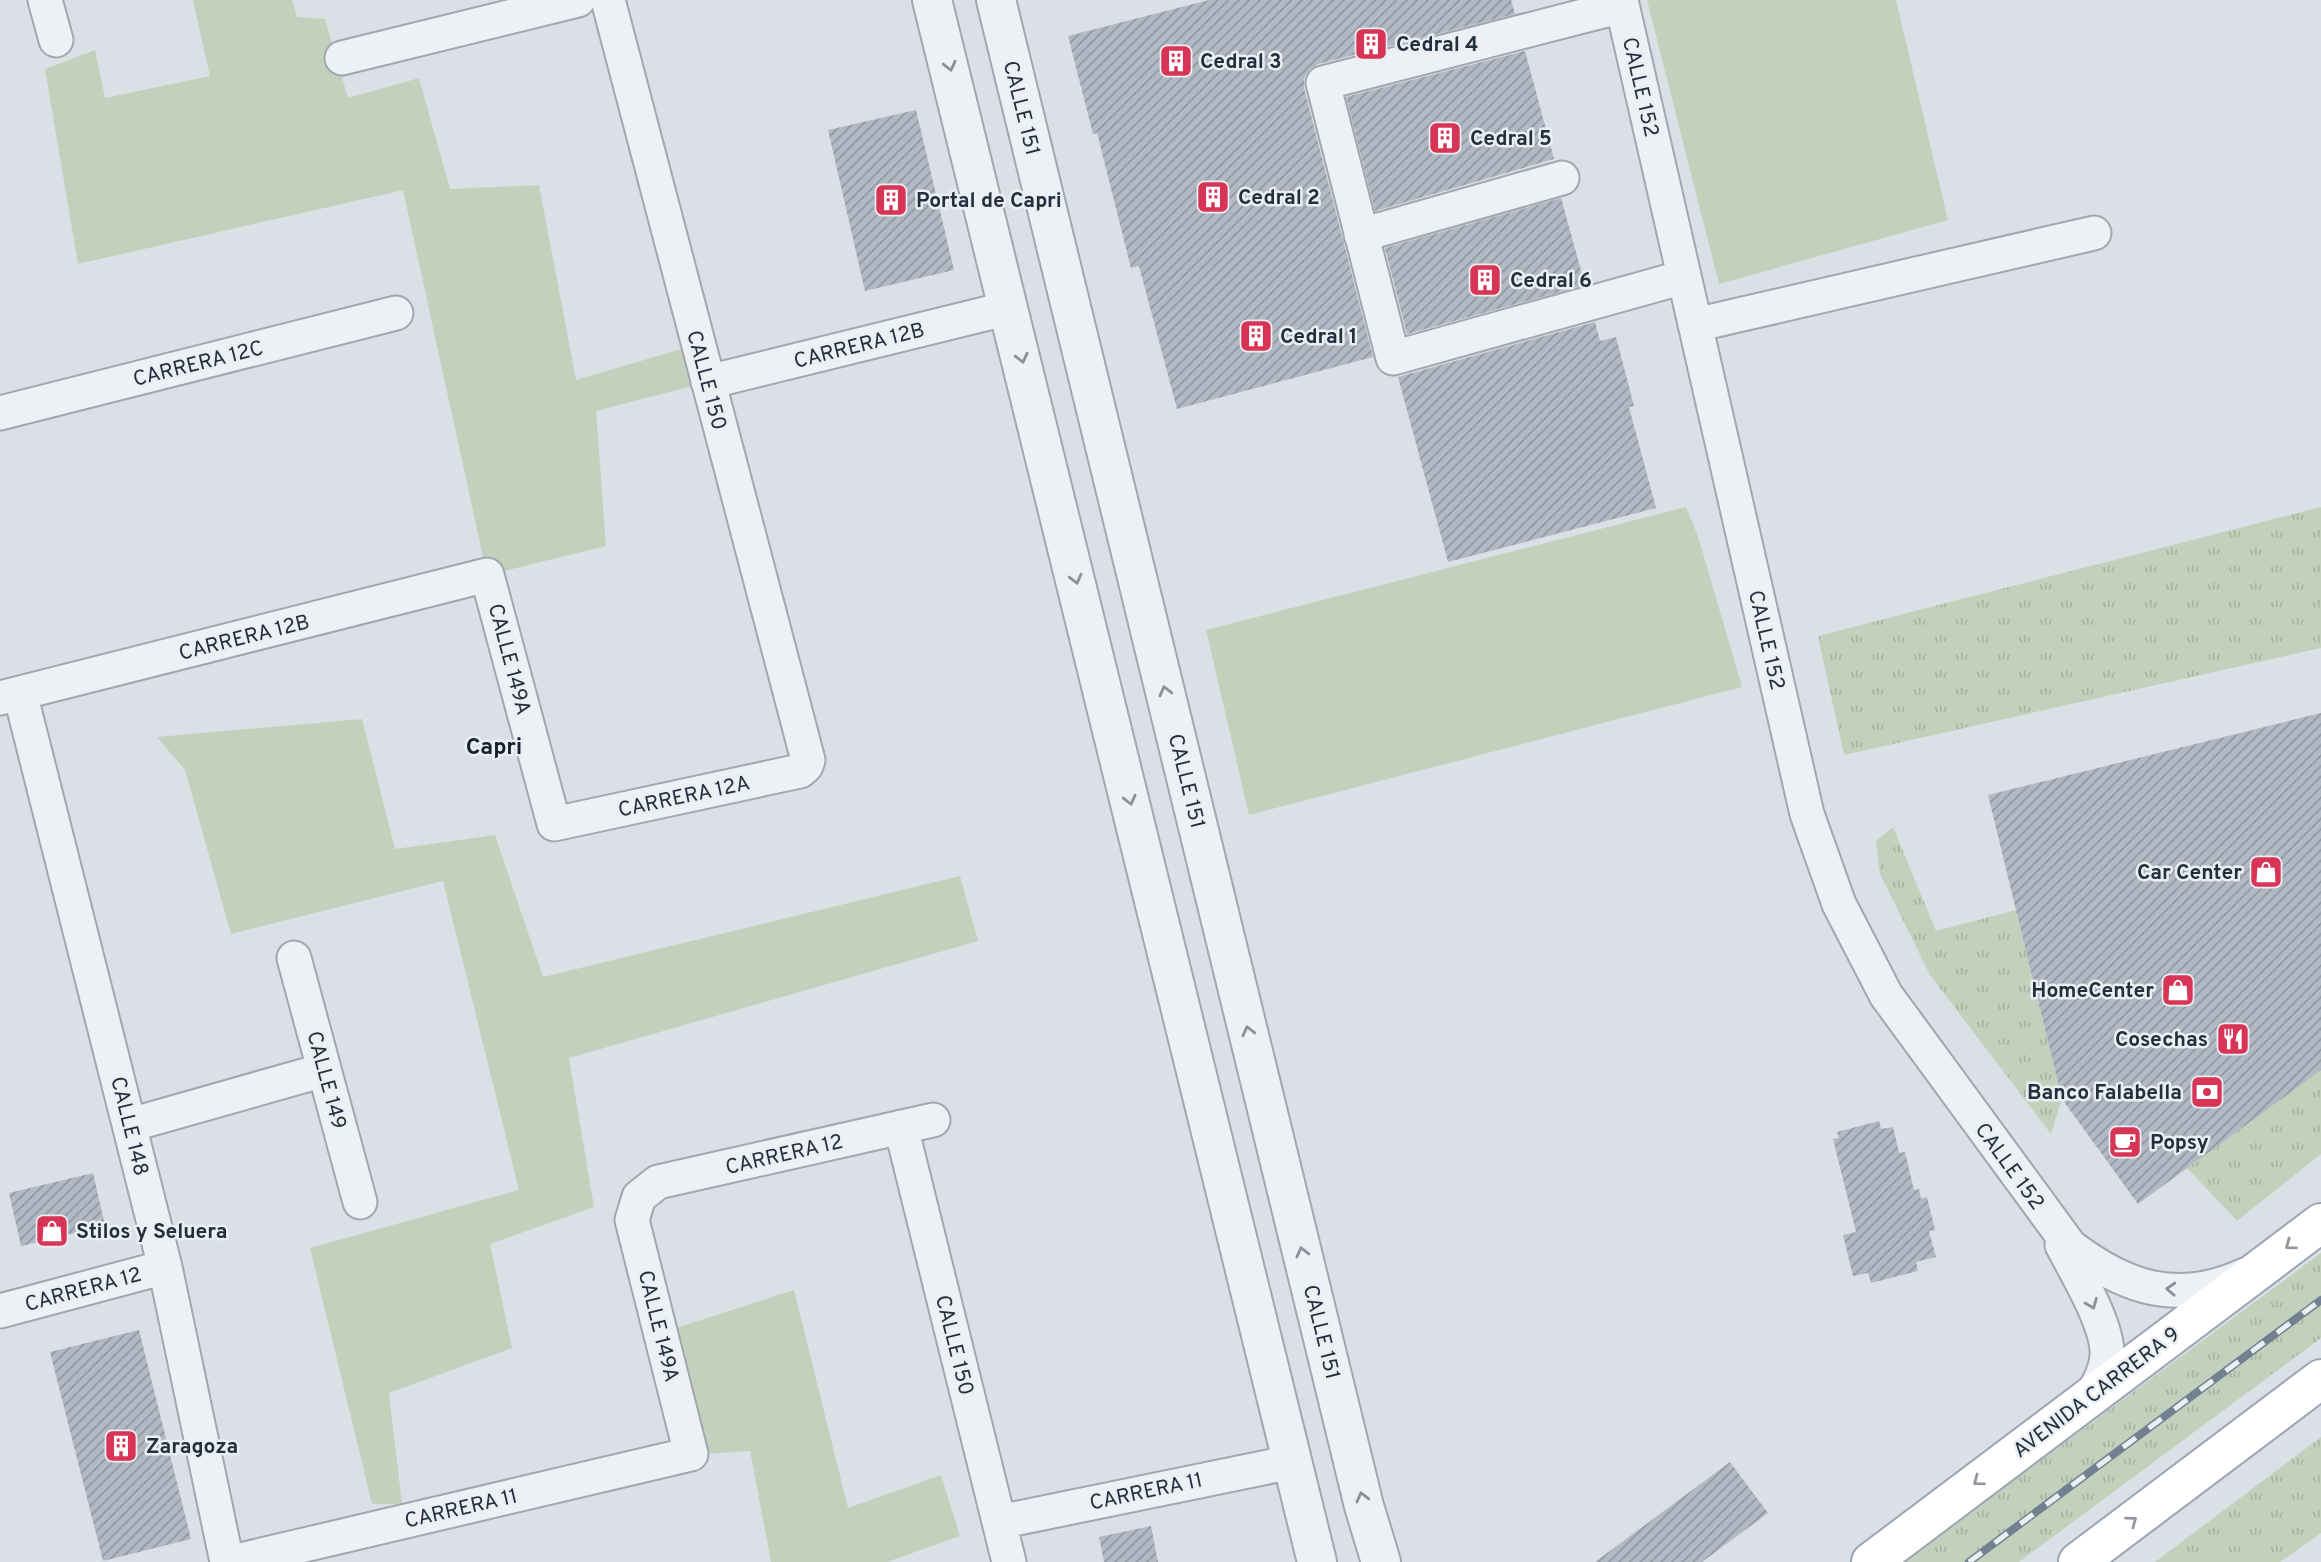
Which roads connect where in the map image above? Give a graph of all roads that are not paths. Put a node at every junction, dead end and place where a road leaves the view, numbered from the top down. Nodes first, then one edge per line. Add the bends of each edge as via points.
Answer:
1 (45, 0) edge
2 (578, 0) edge
3 (608, 0) edge
4 (932, 0) edge
5 (996, 0) edge
6 (1621, 3) edge
7 (55, 40) dead end
8 (342, 58) dead end
9 (1562, 178) dead end
10 (2094, 233) dead end
11 (1361, 235) junction
12 (1684, 277) junction
13 (1009, 308) junction
14 (396, 313) dead end
15 (1695, 325) junction
16 (708, 382) junction
17 (0, 412) edge
18 (487, 575) joint
19 (10, 696) edge
20 (808, 760) joint
21 (554, 824) joint
22 (294, 958) dead end
23 (324, 1070) junction
24 (917, 1124) joint
25 (130, 1125) junction
26 (639, 1197) joint
27 (360, 1202) dead end
28 (2050, 1221) junction
29 (2321, 1223) edge
30 (165, 1266) junction
31 (2259, 1268) junction
32 (0, 1311) edge
33 (2321, 1379) edge
34 (2091, 1396) junction
35 (691, 1454) joint
36 (1292, 1462) junction
37 (999, 1522) junction
38 (229, 1562) edge
39 (1009, 1562) edge
40 (1317, 1562) edge
41 (1381, 1562) edge
42 (1871, 1562) edge
43 (2078, 1562) edge

1 - 7 street
2 - 8 street
3 - 16 street, CALLE 150
4 -> 13 street
41 -> 5 street, CALLE 151
6 - 11 street via 1323,83
6 - 12 street, CALLE 152
9 - 11 street
10 - 15 street
11 - 12 street via 1393,358
12 - 15 street, CALLE 152
13 - 16 street, CARRERA 12B
13 -> 36 street
14 - 17 street, CARRERA 12C
15 - 28 street, CALLE 152 via 1807,814 1839,904 1886,995
16 - 20 street, CALLE 150
18 - 19 street, CARRERA 12B
18 - 21 street, CALLE 149A
19 - 25 street, CALLE 148
20 - 21 street, CARRERA 12A via 800,771
22 - 23 street, CALLE 149
23 - 25 street
23 - 27 street, CALLE 149
24 - 26 street, CARRERA 12 via 658,1182
24 - 37 street, CALLE 150
25 - 30 street, CALLE 148
26 - 35 street, CALLE 149A via 632,1220
31 -> 28 street, CALLE 152 via 2226,1283 2190,1290 2154,1288 2123,1280 2095,1265 2070,1246
28 -> 34 street, CALLE 152 via 2106,1341 2105,1369
29 -> 31 main road, AVENIDA CARRERA 9
30 - 32 street, CARRERA 12
30 - 38 street, CALLE 148
31 - 34 main road, AVENIDA CARRERA 9
43 -> 33 main road
34 -> 42 main road, AVENIDA CARRERA 9
35 - 38 street, CARRERA 11
36 - 37 street, CARRERA 11
36 - 40 street
37 - 39 street, CALLE 150

